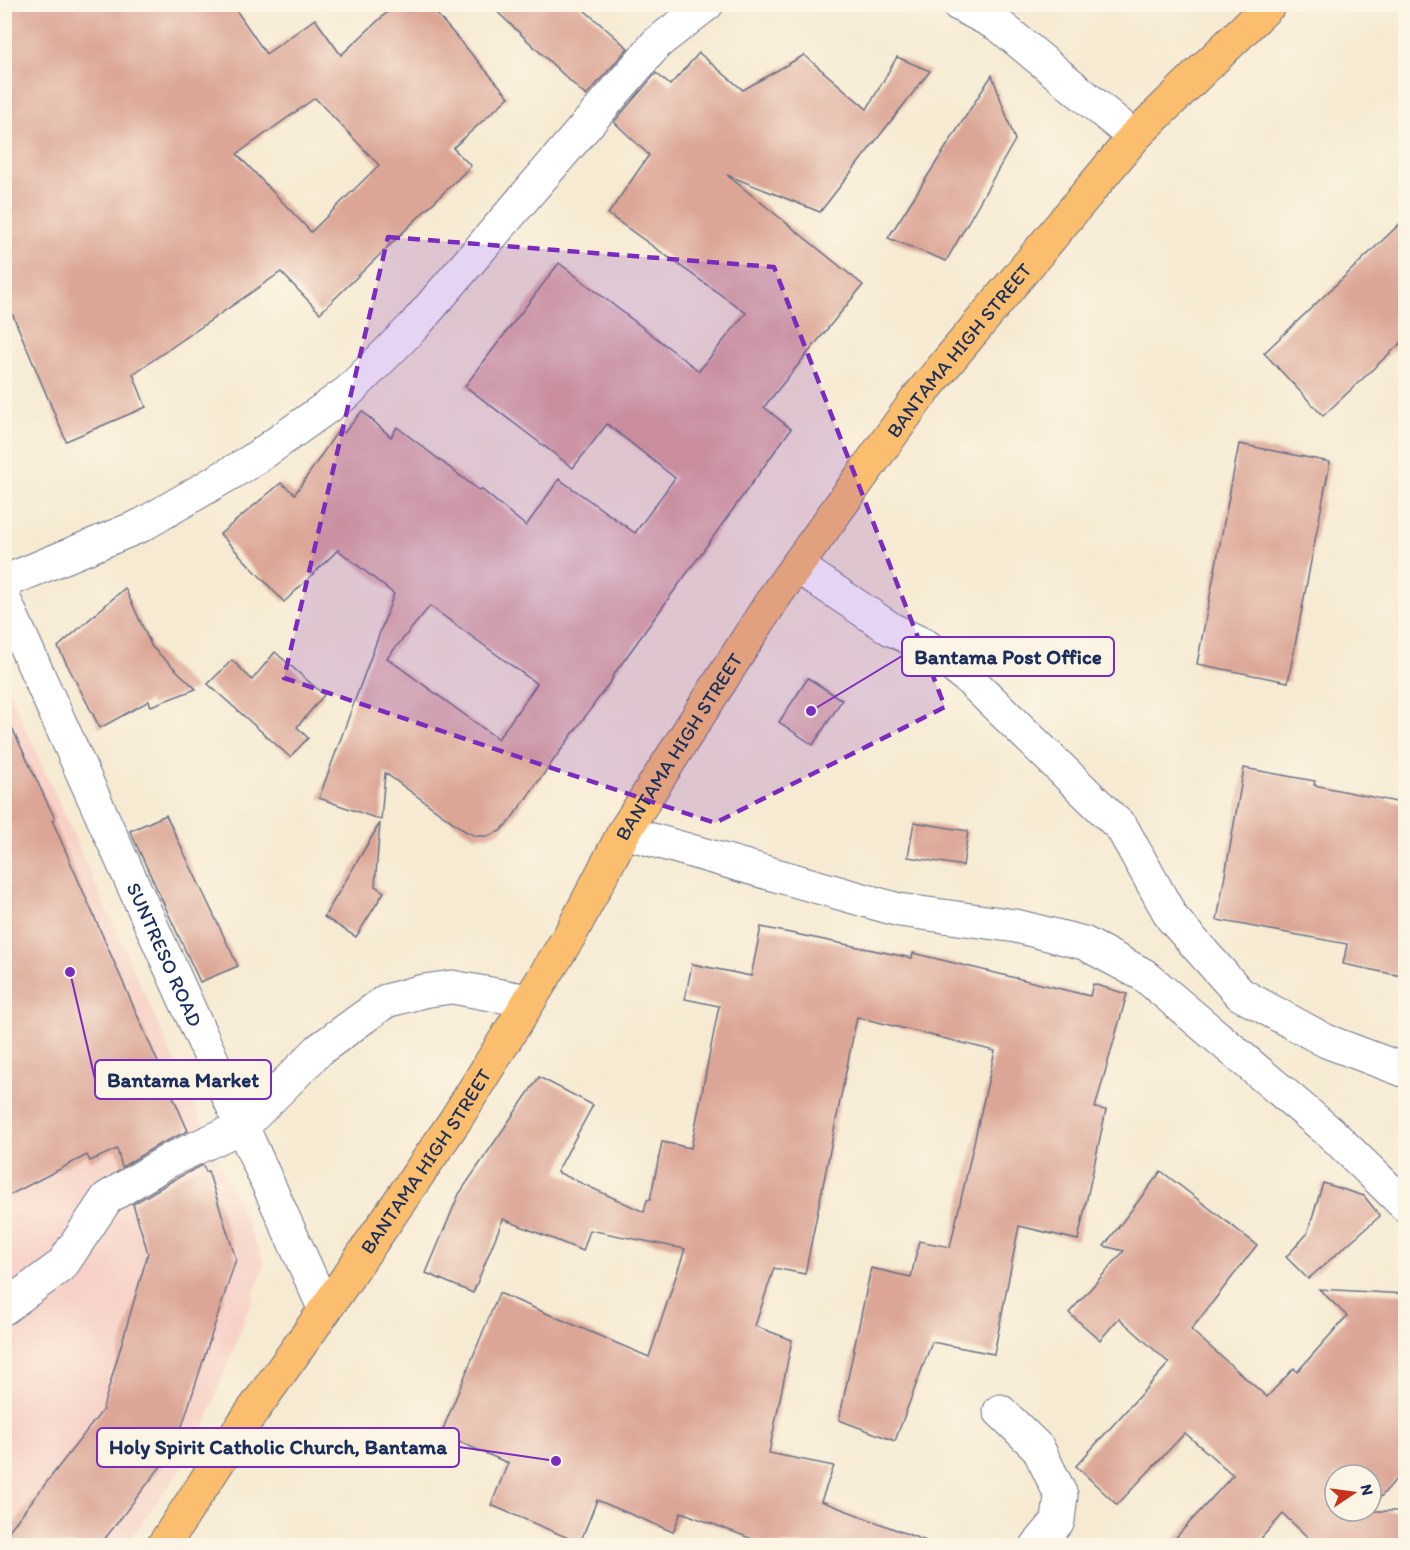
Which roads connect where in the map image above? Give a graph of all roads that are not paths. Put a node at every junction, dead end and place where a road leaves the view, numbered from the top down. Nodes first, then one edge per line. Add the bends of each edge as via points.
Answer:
1 (707, 4) edge
2 (957, 4) edge
3 (1270, 4) edge
4 (1134, 137) junction
5 (797, 566) junction
6 (4, 582) edge
7 (4, 599) edge
8 (624, 832) junction
9 (529, 1001) junction
10 (1406, 1071) edge
11 (243, 1126) junction
12 (1406, 1206) edge
13 (4, 1308) edge
14 (325, 1310) junction
15 (1000, 1411) dead end
16 (163, 1545) edge
17 (1037, 1545) edge

1 - 6 street via 657,43 413,327 348,392 253,460 142,525
2 - 4 street via 1000,26
3 - 4 main road, BANTAMA HIGH STREET
4 - 5 main road, BANTAMA HIGH STREET via 920,395
5 - 8 main road, BANTAMA HIGH STREET
5 - 10 street via 891,629 926,646 968,678 1122,828 1172,918 1240,994 1326,1041
7 - 11 street, SUNTRESO ROAD
8 - 9 main road, BANTAMA HIGH STREET via 570,935
8 - 12 street via 899,910 1016,926 1084,943 1144,975 1334,1135
9 - 11 street via 452,987 387,1001 320,1049
9 - 14 main road, BANTAMA HIGH STREET via 456,1119
11 - 13 street via 168,1161 107,1198 62,1264
11 - 14 street, SUNTRESO ROAD
14 - 16 main road, BANTAMA HIGH STREET
15 - 17 street via 1038,1448 1061,1495 1058,1521

